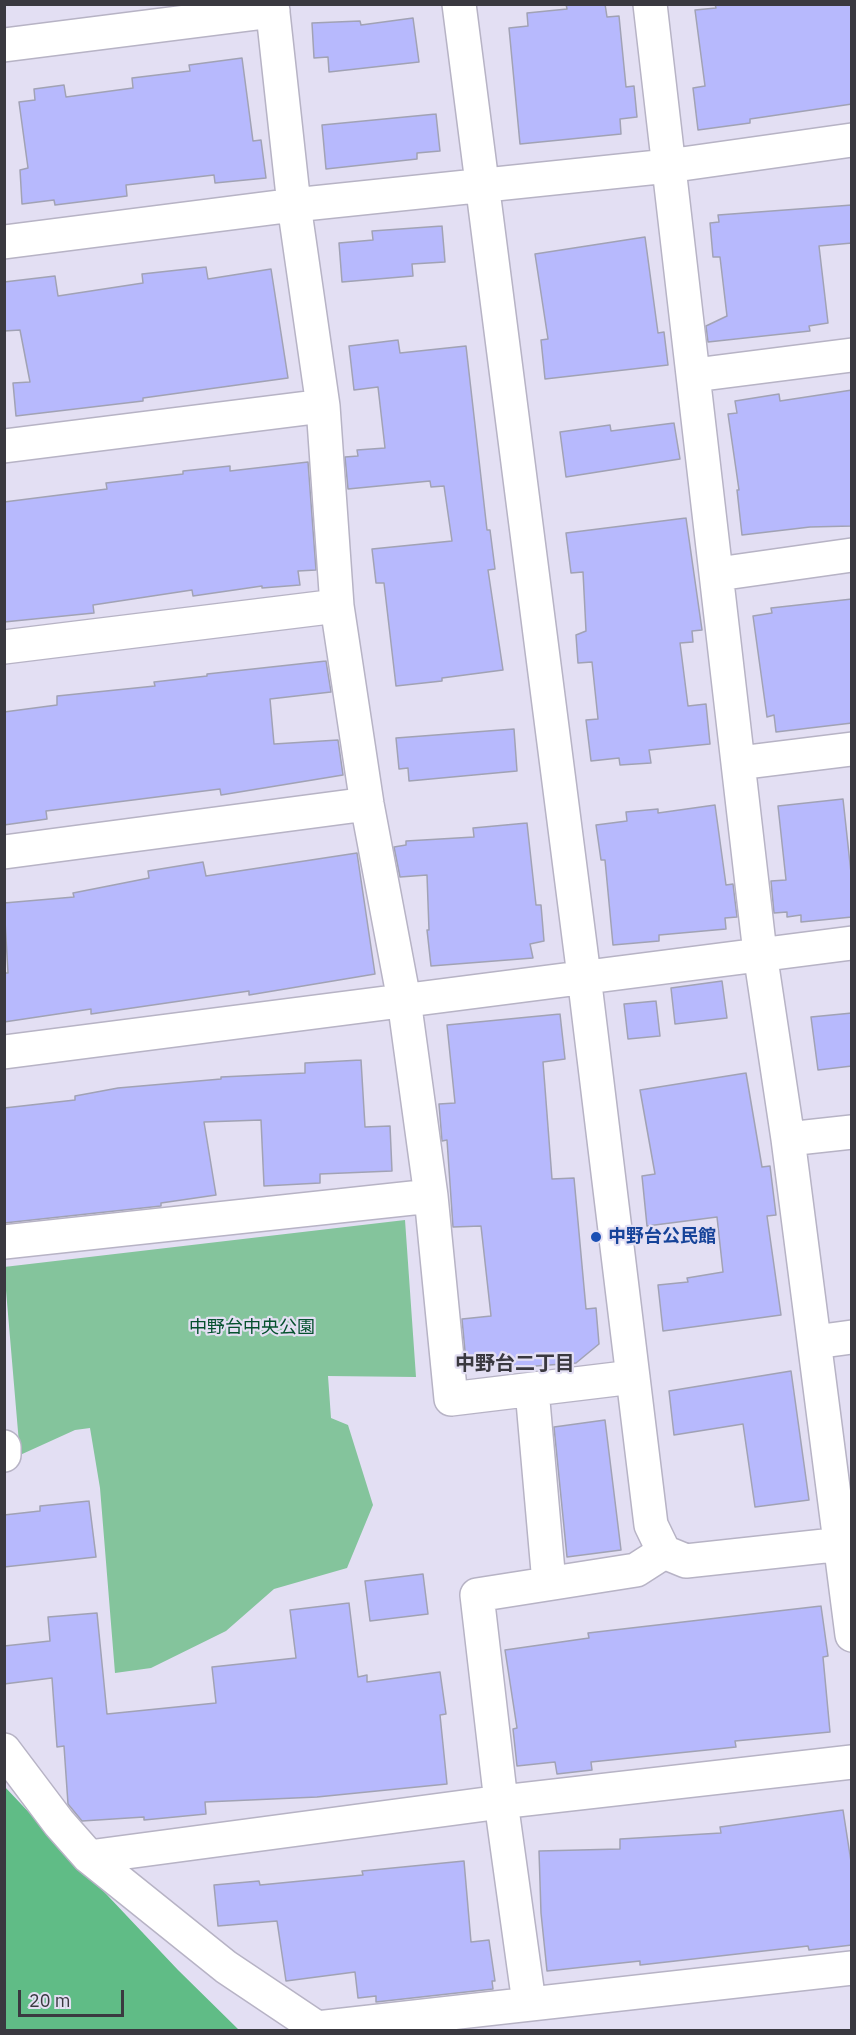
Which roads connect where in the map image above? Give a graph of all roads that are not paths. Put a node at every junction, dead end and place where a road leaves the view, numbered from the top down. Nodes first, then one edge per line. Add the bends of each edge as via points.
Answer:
1 (459, 4) edge
2 (650, 4) edge
3 (272, 8) edge
4 (4, 45) edge
5 (852, 140) edge
6 (668, 166) junction
7 (483, 186) junction
8 (294, 205) junction
9 (4, 242) edge
10 (852, 356) edge
11 (694, 375) junction
12 (323, 406) junction
13 (4, 446) edge
14 (852, 555) edge
15 (718, 574) junction
16 (337, 606) junction
17 (4, 647) edge
18 (852, 749) edge
19 (740, 763) junction
20 (367, 804) junction
21 (4, 852) edge
22 (852, 943) edge
23 (760, 953) junction
24 (584, 976) junction
25 (404, 1000) junction
26 (4, 1052) edge
27 (852, 1132) edge
28 (788, 1139) junction
29 (431, 1196) junction
30 (4, 1242) edge
31 (852, 1337) edge
32 (815, 1342) junction
33 (633, 1377) junction
34 (532, 1390) junction
35 (4, 1446) edge
36 (4, 1455) edge
37 (846, 1544) edge
38 (664, 1552) junction
39 (549, 1583) junction
40 (852, 1635) edge
41 (4, 1750) edge
42 (852, 1761) edge
43 (501, 1802) junction
44 (89, 1857) junction
45 (852, 1968) edge
46 (529, 2003) junction
47 (318, 2029) edge

1 - 7 street
2 - 6 street
3 - 4 street
3 - 8 street
5 - 6 street
6 - 7 street
6 - 11 street
7 - 8 street
7 - 24 street
8 - 9 street
8 - 12 street
10 - 11 street
11 - 15 street
12 - 13 street
12 - 16 street
14 - 15 street
15 - 19 street
16 - 17 street
16 - 20 street
18 - 19 street
19 - 23 street
20 - 21 street
20 - 25 street
22 - 23 street
23 - 24 street
23 - 28 street
24 - 25 street
24 - 33 street
25 - 26 street
25 - 29 street
27 - 28 street
28 - 32 street
29 - 30 street
29 - 34 street via 452,1399
31 - 32 street
32 - 37 street
33 - 34 street
33 - 38 street via 651,1525
34 - 39 street
35 - 36 street
37 - 38 street via 686,1561
37 - 40 street
38 - 39 street via 636,1570
39 - 43 street via 477,1595
41 - 44 street
42 - 43 street
43 - 44 street
43 - 46 street
44 - 47 street via 226,1967
45 - 46 street
46 - 47 street

